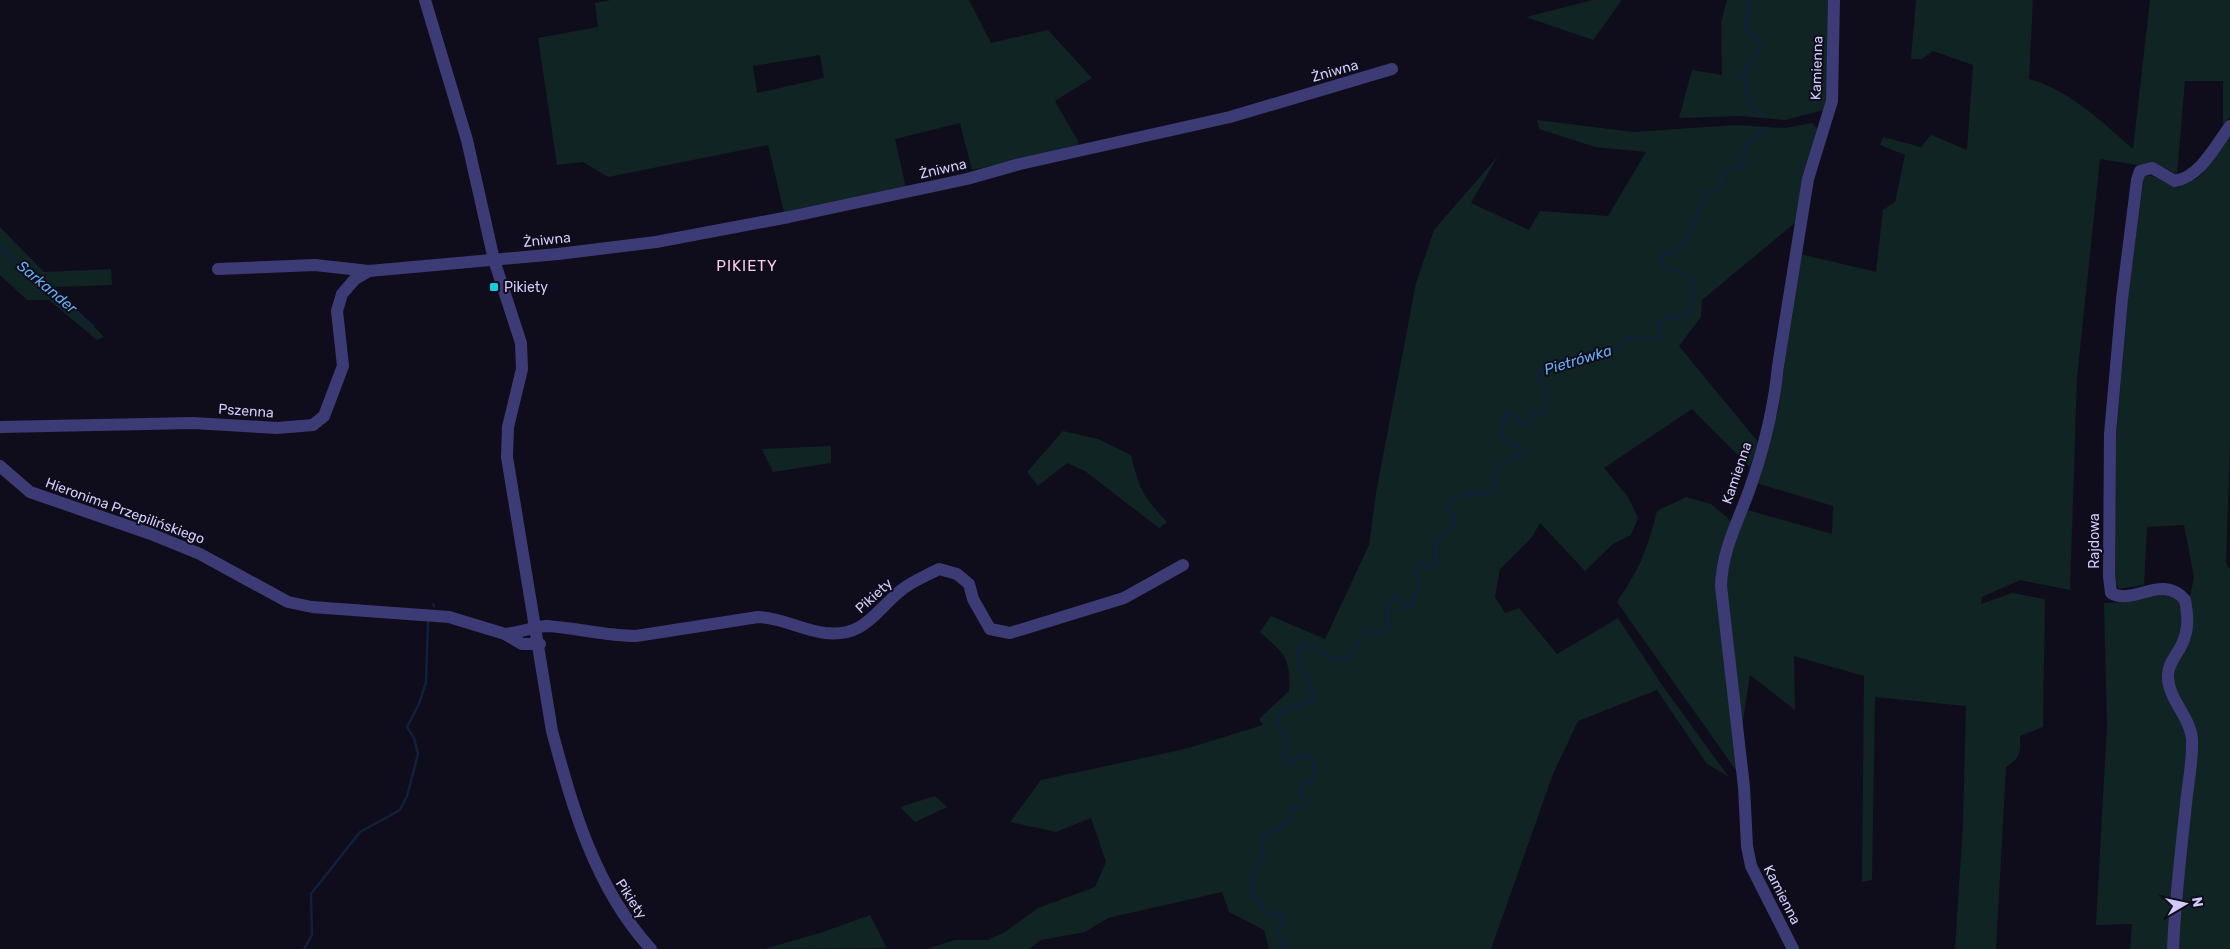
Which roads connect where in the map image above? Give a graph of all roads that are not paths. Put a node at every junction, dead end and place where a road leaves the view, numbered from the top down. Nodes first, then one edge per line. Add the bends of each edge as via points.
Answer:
1 (425, 0) edge
2 (1834, 0) edge
3 (1392, 69) dead end
4 (2230, 126) edge
5 (494, 260) junction
6 (218, 269) dead end
7 (369, 271) junction
8 (0, 428) edge
9 (0, 466) edge
10 (1183, 565) dead end
11 (537, 628) junction
12 (505, 634) junction
13 (540, 644) junction
14 (651, 949) edge
15 (1794, 949) edge
16 (2173, 949) edge

1 - 5 street, Pikiety via 467,140
2 - 15 street, Kamienna via 1832,101 1808,179 1766,435 1750,489 1725,552 1720,586 1751,866
3 - 5 street, Żniwna via 1230,117 898,194 656,242
4 - 16 street, Rajdowa via 2195,173 2185,179 2175,181 2152,168 2140,171 2122,299 2110,434 2108,566 2111,593 2124,597 2160,588 2174,591 2185,600 2188,613 2188,627 2167,677 2192,739
5 - 7 street
5 - 11 street, Pikiety via 521,343 522,370 508,427 506,457
6 - 7 street via 315,265
7 - 8 street, Pszenna via 355,279 342,294 337,311 343,366 324,416 313,425 278,428 191,423
9 - 12 street, Hieronima Przepilińskiego via 30,492 200,554 288,602 312,607 448,617
10 - 11 street, Pikiety via 1124,598 1010,633 990,629 969,584 957,574 939,569 900,590 860,628 844,632 825,633 773,618 758,617 636,636 544,626
11 - 12 street
11 - 13 street, Pikiety
12 - 13 street, Hieronima Przepilińskiego via 522,644
13 - 14 street, Pikiety via 552,731 587,846 620,911

